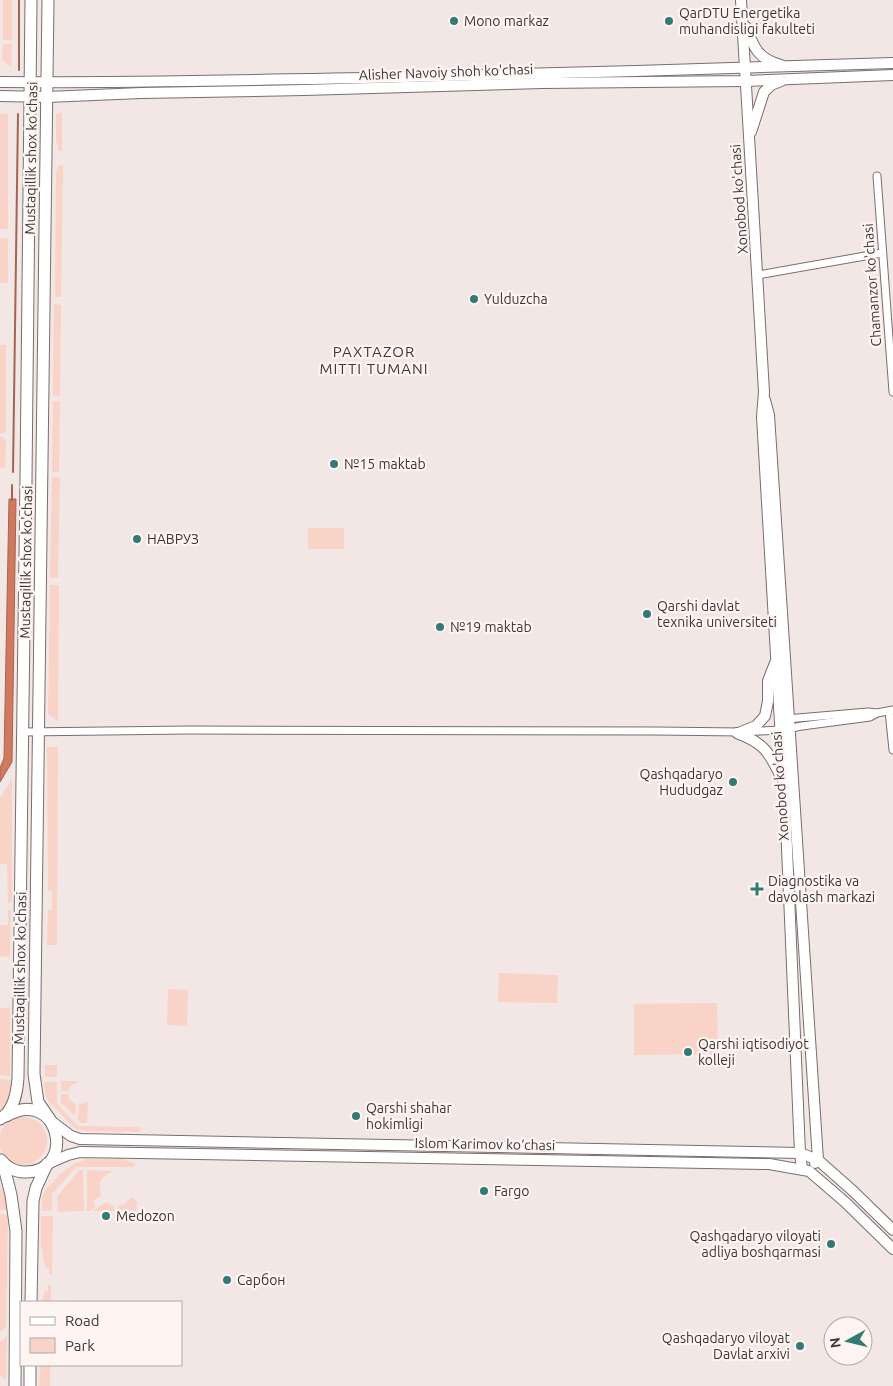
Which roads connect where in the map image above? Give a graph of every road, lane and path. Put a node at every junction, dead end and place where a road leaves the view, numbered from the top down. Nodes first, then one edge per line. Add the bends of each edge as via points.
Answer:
1 (31, 0) edge
2 (48, 0) edge
3 (741, 0) edge
4 (742, 15) junction
5 (893, 63) edge
6 (787, 67) junction
7 (745, 69) junction
8 (893, 75) edge
9 (563, 78) junction
10 (786, 79) junction
11 (270, 80) junction
12 (745, 81) junction
13 (0, 82) edge
14 (29, 83) junction
15 (48, 83) junction
16 (270, 91) junction
17 (0, 96) edge
18 (29, 96) junction
19 (47, 97) junction
20 (749, 140) junction
21 (877, 176) dead end
22 (882, 252) junction
23 (758, 275) junction
24 (893, 392) edge
25 (764, 397) junction
26 (776, 660) junction
27 (891, 710) edge
28 (785, 724) junction
29 (23, 732) junction
30 (37, 732) junction
31 (738, 732) junction
32 (893, 750) edge
33 (783, 781) junction
34 (2, 1119) edge
35 (51, 1122) junction
36 (800, 1153) junction
37 (818, 1160) junction
38 (1, 1161) edge
39 (47, 1164) junction
40 (806, 1170) junction
41 (893, 1230) edge
42 (893, 1249) edge
43 (31, 1301) edge
44 (30, 1366) edge
45 (15, 1386) edge
46 (30, 1386) edge

1 - 14 main road, Mustaqillik shox ko'chasi
2 - 15 main road, Mustaqillik shox ko'chasi
3 - 4 main road, Xonobod ko'chasi
4 - 6 main road via 760,55
4 - 7 main road, Xonobod ko'chasi
5 - 6 main road, Alisher Navoiy shoh ko'chasi
6 - 7 main road, Alisher Navoiy shoh ko'chasi
7 - 9 main road, Alisher Navoiy shoh ko'chasi via 634,70
7 - 12 main road, Xonobod ko'chasi
8 - 10 main road, Alisher Navoiy shoh ko'chasi
9 - 11 main road, Alisher Navoiy shoh ko'chasi
9 - 12 main road, Alisher Navoiy shoh ko'chasi
9 - 16 main road, Alisher Navoiy shoh ko'chasi
10 - 12 main road, Alisher Navoiy shoh ko'chasi
10 - 20 main road via 764,92
11 - 15 main road, Alisher Navoiy shoh ko'chasi
11 - 16 main road
12 - 20 main road, Xonobod ko'chasi
13 - 14 main road, Alisher Navoiy shoh ko'chasi
14 - 15 main road, Alisher Navoiy shoh ko'chasi
14 - 18 main road, Mustaqillik shox ko'chasi
15 - 19 main road, Mustaqillik shox ko'chasi
16 - 19 main road, Alisher Navoiy shoh ko'chasi
17 - 18 main road, Alisher Navoiy shoh ko'chasi
18 - 19 main road, Alisher Navoiy shoh ko'chasi
18 - 29 main road, Mustaqillik shox ko'chasi
19 - 30 main road, Mustaqillik shox ko'chasi
20 - 23 main road, Xonobod ko'chasi
21 - 22 street, Chamanzor ko'chasi
22 - 23 street
22 - 24 street, Chamanzor ko'chasi
23 - 25 main road, Xonobod ko'chasi
25 - 26 main road, Xonobod ko'chasi via 762,417
25 - 28 main road, Xonobod ko'chasi via 770,415
26 - 28 main road, Xonobod ko'chasi
26 - 31 main road via 768,681 765,716 756,726
27 - 28 street via 870,717
27 - 32 street
28 - 31 street
28 - 33 main road, Xonobod ko'chasi
28 - 37 main road, Xonobod ko'chasi
29 - 30 street
29 - 34 main road, Mustaqillik shox ko'chasi via 18,1078 14,1100
30 - 31 street
30 - 35 main road, Mustaqillik shox ko'chasi via 34,1074 38,1102
31 - 33 main road via 763,746
33 - 36 main road, Xonobod ko'chasi
34 - 35 main road via 25,1109 35,1110
35 - 36 main road, Islom Karimov ko‘chasi via 80,1139
35 - 39 main road, Mustaqillik shox ko'chasi via 57,1139 53,1157
36 - 37 main road, Islom Karimov ko‘chasi
36 - 40 main road, Xonobod ko'chasi
37 - 40 main road
37 - 41 main road, Islom Karimov ko‘chasi
38 - 39 main road via 20,1172 39,1170
38 - 45 main road via 12,1195 16,1231
39 - 40 main road, Islom Karimov ko‘chasi via 80,1152 760,1164
39 - 43 main road via 33,1201
40 - 42 main road via 846,1202
44 - 46 main road

